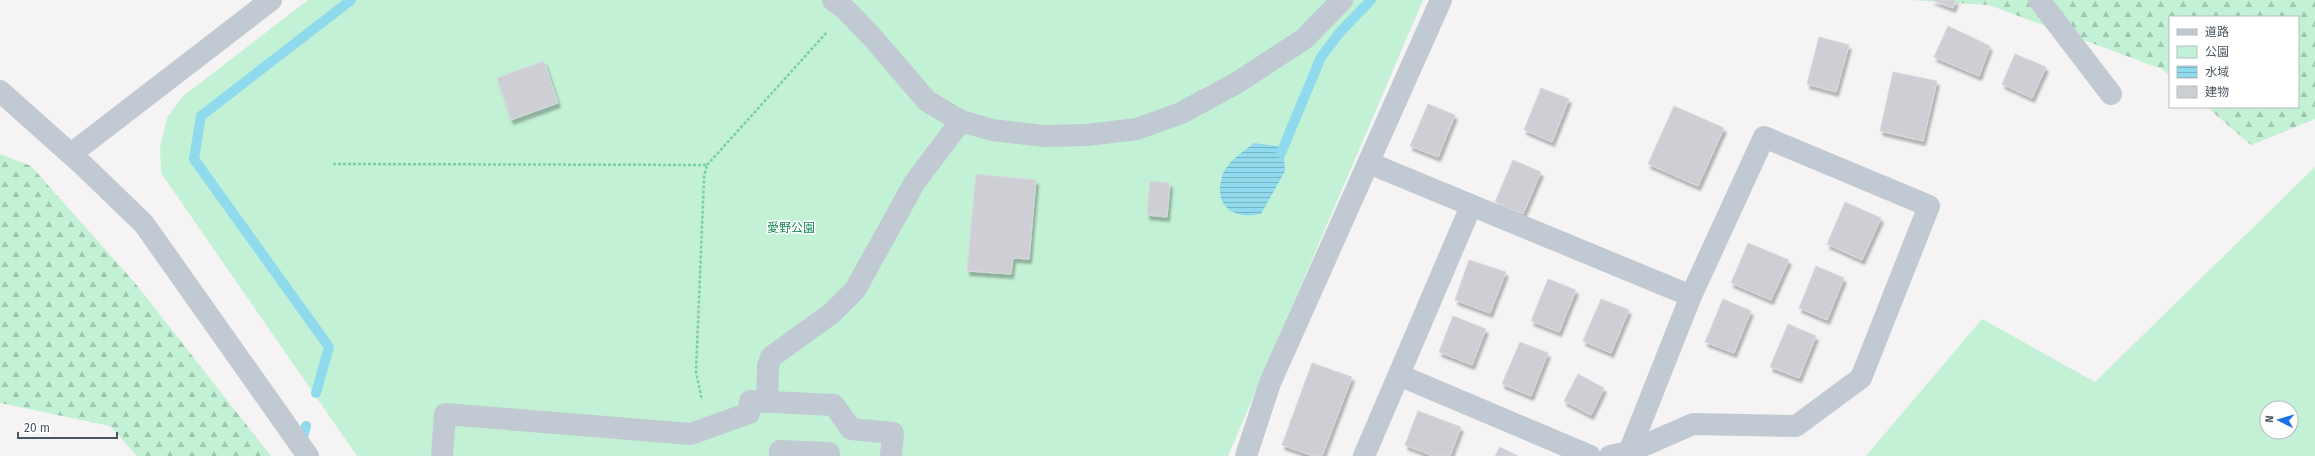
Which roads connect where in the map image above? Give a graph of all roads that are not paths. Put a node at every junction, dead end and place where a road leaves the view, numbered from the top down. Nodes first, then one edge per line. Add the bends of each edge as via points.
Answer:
1 (271, 0) edge
2 (1342, 0) edge
3 (1441, 0) edge
4 (2039, 0) edge
5 (839, 5) edge
6 (0, 91) edge
7 (2111, 94) dead end
8 (961, 121) junction
9 (71, 154) junction
10 (1369, 163) junction
11 (1471, 206) junction
12 (1691, 296) junction
13 (1399, 375) junction
14 (767, 402) junction
15 (1619, 454) edge
16 (308, 456) edge
17 (442, 456) edge
18 (780, 456) edge
19 (829, 456) edge
20 (891, 456) edge
21 (1246, 456) edge
22 (1364, 456) edge
23 (1590, 456) edge

1 - 9 street
2 - 8 street via 1304,39 1235,84 1181,113 1137,129 1087,135 1044,136 992,130
3 - 10 street
4 - 7 street
5 - 8 street via 927,101
6 - 9 street
8 - 14 street via 916,182 855,290 832,313 771,357
9 - 16 street via 144,224
10 - 11 street
10 - 21 street via 1270,383
11 - 12 street
11 - 13 street
12 - 15 street
12 - 15 street via 1764,137 1929,206 1861,378 1796,426 1693,424
13 - 22 street
13 - 23 street
14 - 17 street via 750,401 749,413 691,434 445,414
14 - 20 street via 834,405 851,430 893,433
18 - 19 street via 780,452

